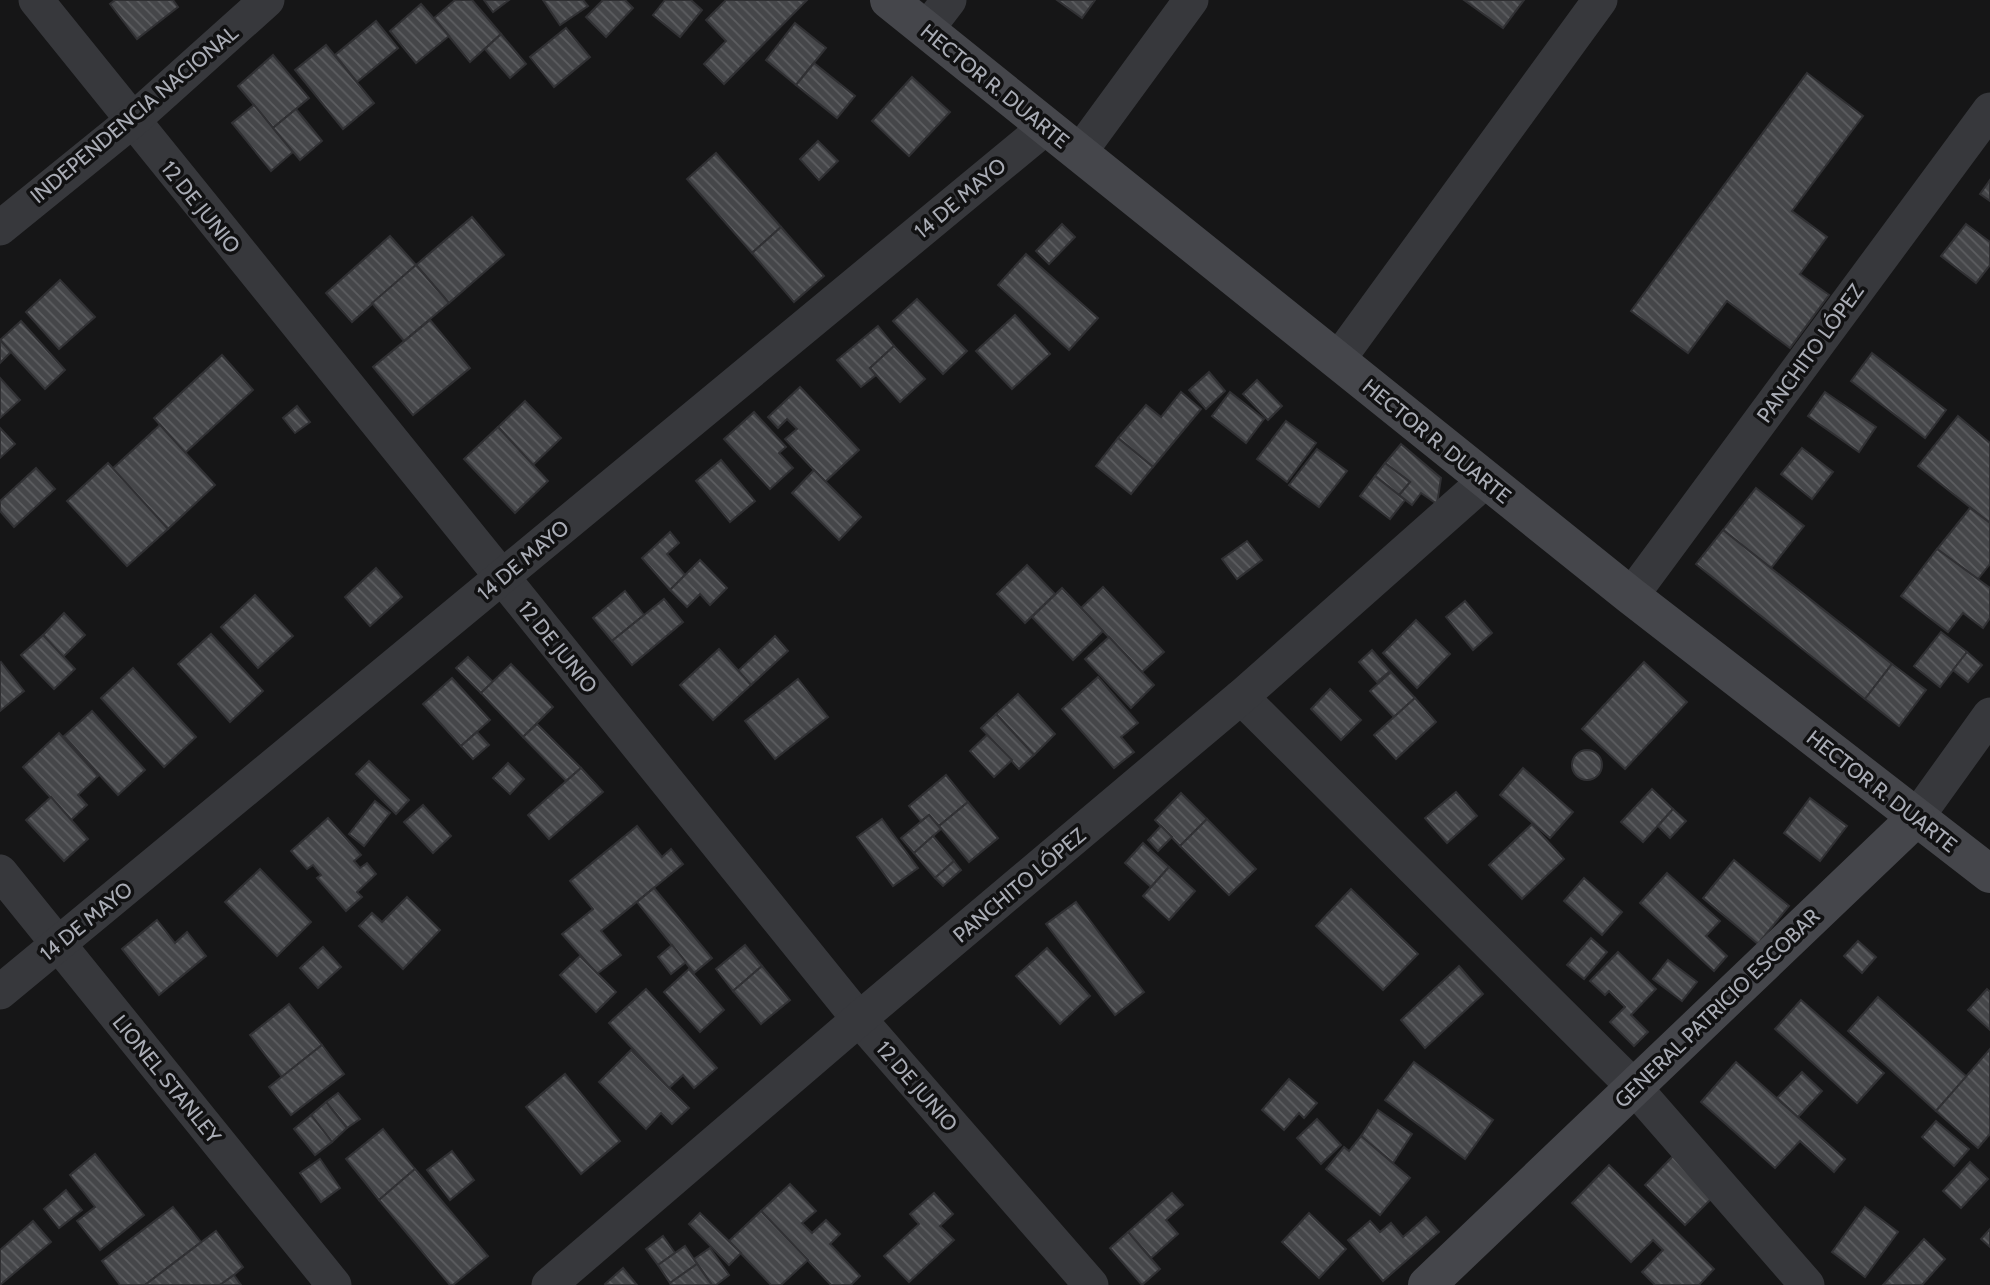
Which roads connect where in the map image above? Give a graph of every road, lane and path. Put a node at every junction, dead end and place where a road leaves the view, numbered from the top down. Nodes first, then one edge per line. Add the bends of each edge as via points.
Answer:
1 (36, 0) edge
2 (267, 0) edge
3 (889, 0) edge
4 (949, 0) edge
5 (1191, 0) edge
6 (1600, 0) edge
7 (926, 30) junction
8 (1990, 110) edge
9 (132, 121) junction
10 (1045, 127) junction
11 (1079, 153) junction
12 (0, 228) edge
13 (1337, 361) junction
14 (1486, 481) junction
15 (502, 578) junction
16 (1631, 596) junction
17 (1241, 697) junction
18 (1990, 715) edge
19 (1916, 818) junction
20 (0, 872) edge
21 (1990, 874) edge
22 (58, 944) junction
23 (0, 992) edge
24 (859, 1019) junction
25 (1634, 1087) junction
26 (334, 1285) edge
27 (549, 1285) edge
28 (1091, 1285) edge
29 (1427, 1285) edge
30 (1807, 1285) edge

1 - 9 street, 12 DE JUNIO
2 - 9 street, INDEPENDENCIA NACIONAL
3 - 7 street, HECTOR R. DUARTE
4 - 7 street
5 - 11 street
6 - 13 street
7 - 10 street, HECTOR R. DUARTE
8 - 16 street, PANCHITO LÓPEZ
9 - 12 street, INDEPENDENCIA NACIONAL
9 - 15 street, 12 DE JUNIO
10 - 11 street, HECTOR R. DUARTE
10 - 15 street, 14 DE MAYO
11 - 13 street, HECTOR R. DUARTE
13 - 14 street, HECTOR R. DUARTE
14 - 16 street, HECTOR R. DUARTE
14 - 17 street, PANCHITO LÓPEZ
15 - 22 street, 14 DE MAYO
15 - 24 street, 12 DE JUNIO
16 - 19 street, HECTOR R. DUARTE
17 - 24 street, PANCHITO LÓPEZ
17 - 25 street
18 - 19 street, GENERAL PATRICIO ESCOBAR
19 - 21 street, HECTOR R. DUARTE
19 - 25 street, GENERAL PATRICIO ESCOBAR
20 - 22 street, LIONEL STANLEY
22 - 23 street, 14 DE MAYO
22 - 26 street, LIONEL STANLEY
24 - 27 street, PANCHITO LÓPEZ
24 - 28 street, 12 DE JUNIO
25 - 29 street, GENERAL PATRICIO ESCOBAR
25 - 30 street

